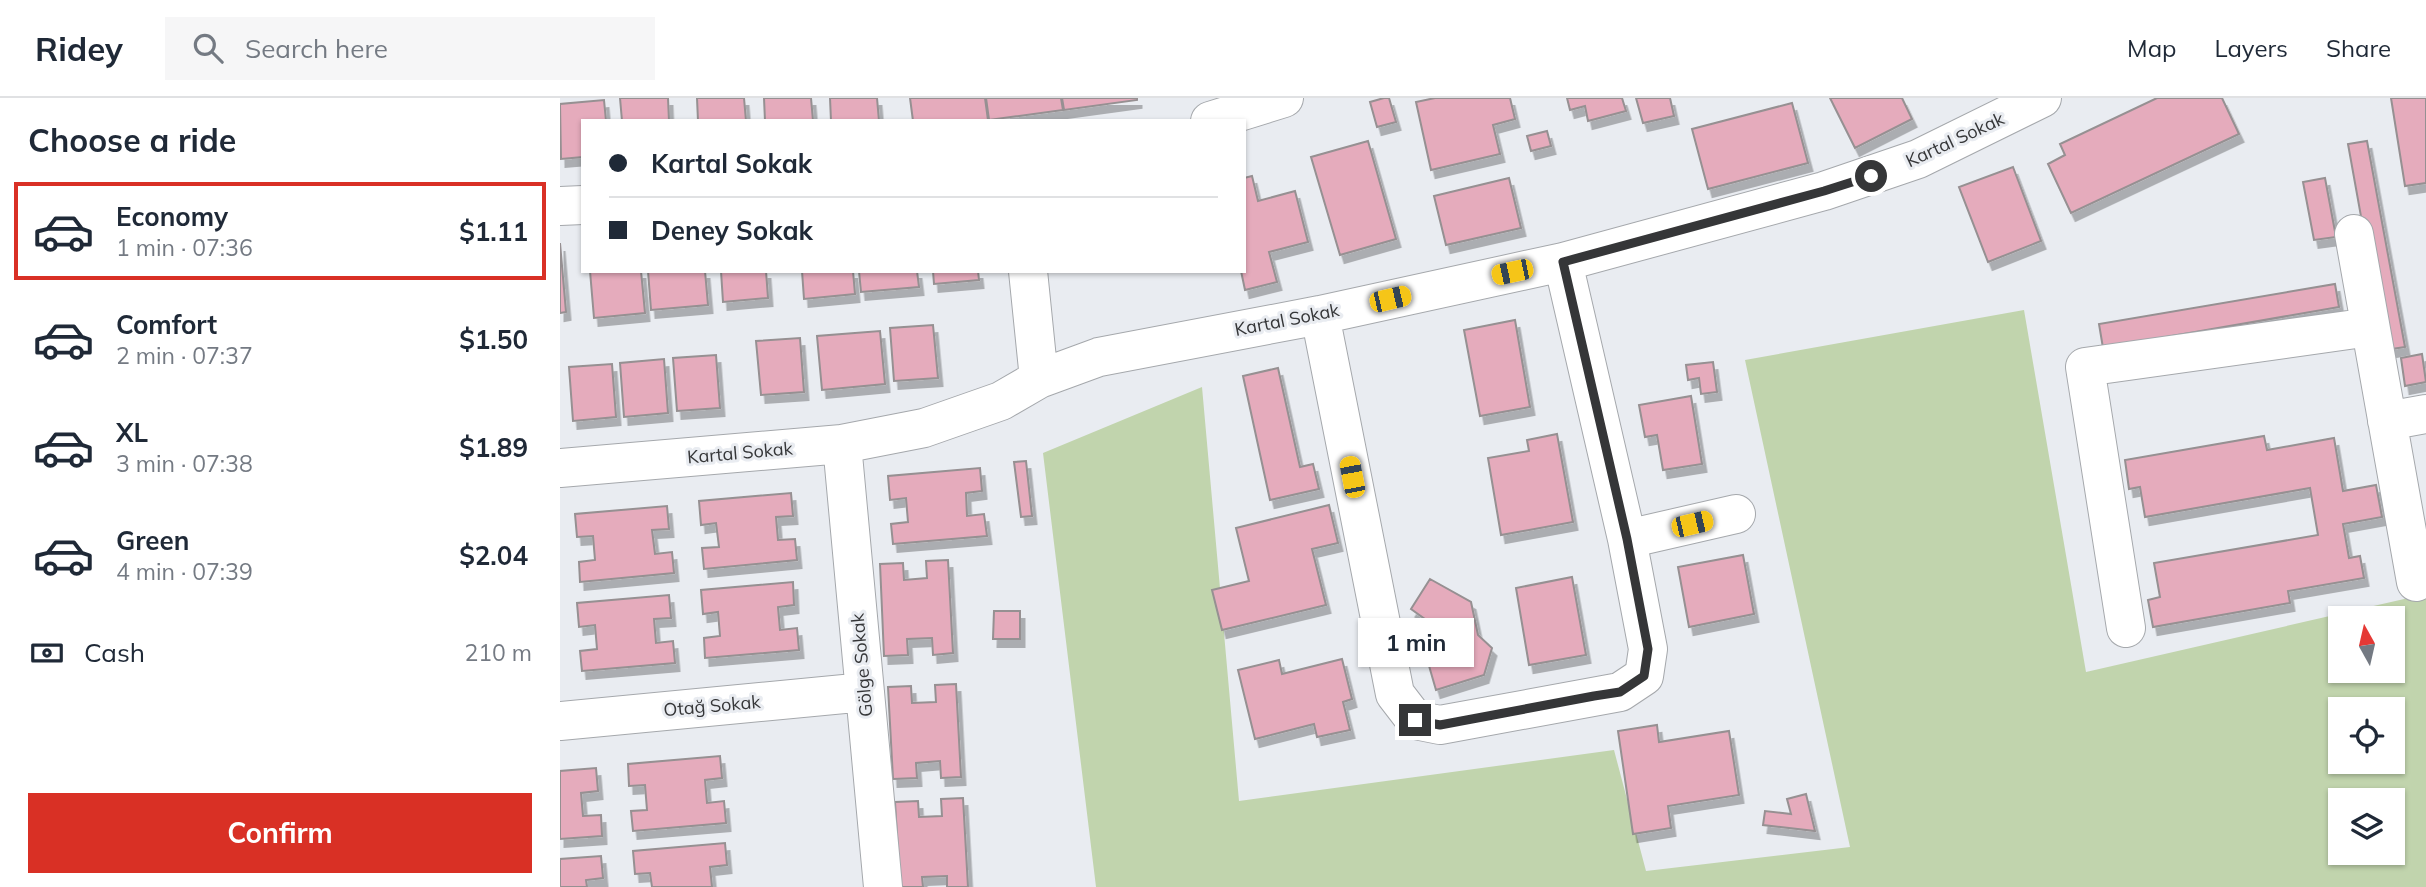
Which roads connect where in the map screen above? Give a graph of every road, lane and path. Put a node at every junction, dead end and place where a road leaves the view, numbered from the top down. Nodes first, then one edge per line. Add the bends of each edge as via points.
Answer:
1 (1284, 98) edge
2 (2042, 98) edge
3 (1216, 119) edge
4 (581, 205) edge
5 (560, 206) edge
6 (2354, 234) dead end
7 (1563, 262) junction
8 (1028, 273) edge
9 (1320, 315) junction
10 (2370, 327) junction
11 (1039, 379) junction
12 (2426, 414) edge
13 (2388, 421) junction
14 (842, 444) junction
15 (560, 468) edge
16 (1736, 514) dead end
17 (1627, 539) junction
18 (2416, 582) dead end
19 (2126, 628) dead end
20 (864, 692) junction
21 (560, 721) edge
22 (883, 887) edge

1 - 3 street
2 - 7 street, Kartal Sokak via 1918,159 1871,176
4 - 5 street
6 - 10 street
7 - 9 street, Kartal Sokak
7 - 17 street
8 - 11 street
9 - 11 street, Kartal Sokak via 1099,357
9 - 17 street via 1395,694 1415,720 1440,725 1620,692 1644,676 1648,649
10 - 13 street
10 - 19 street via 2085,368
11 - 14 street, Kartal Sokak via 1001,401 924,428
12 - 13 street
13 - 18 street
14 - 15 street, Kartal Sokak
14 - 20 street, Gölge Sokak
16 - 17 street
20 - 21 street, Otağ Sokak
20 - 22 street, Gölge Sokak

